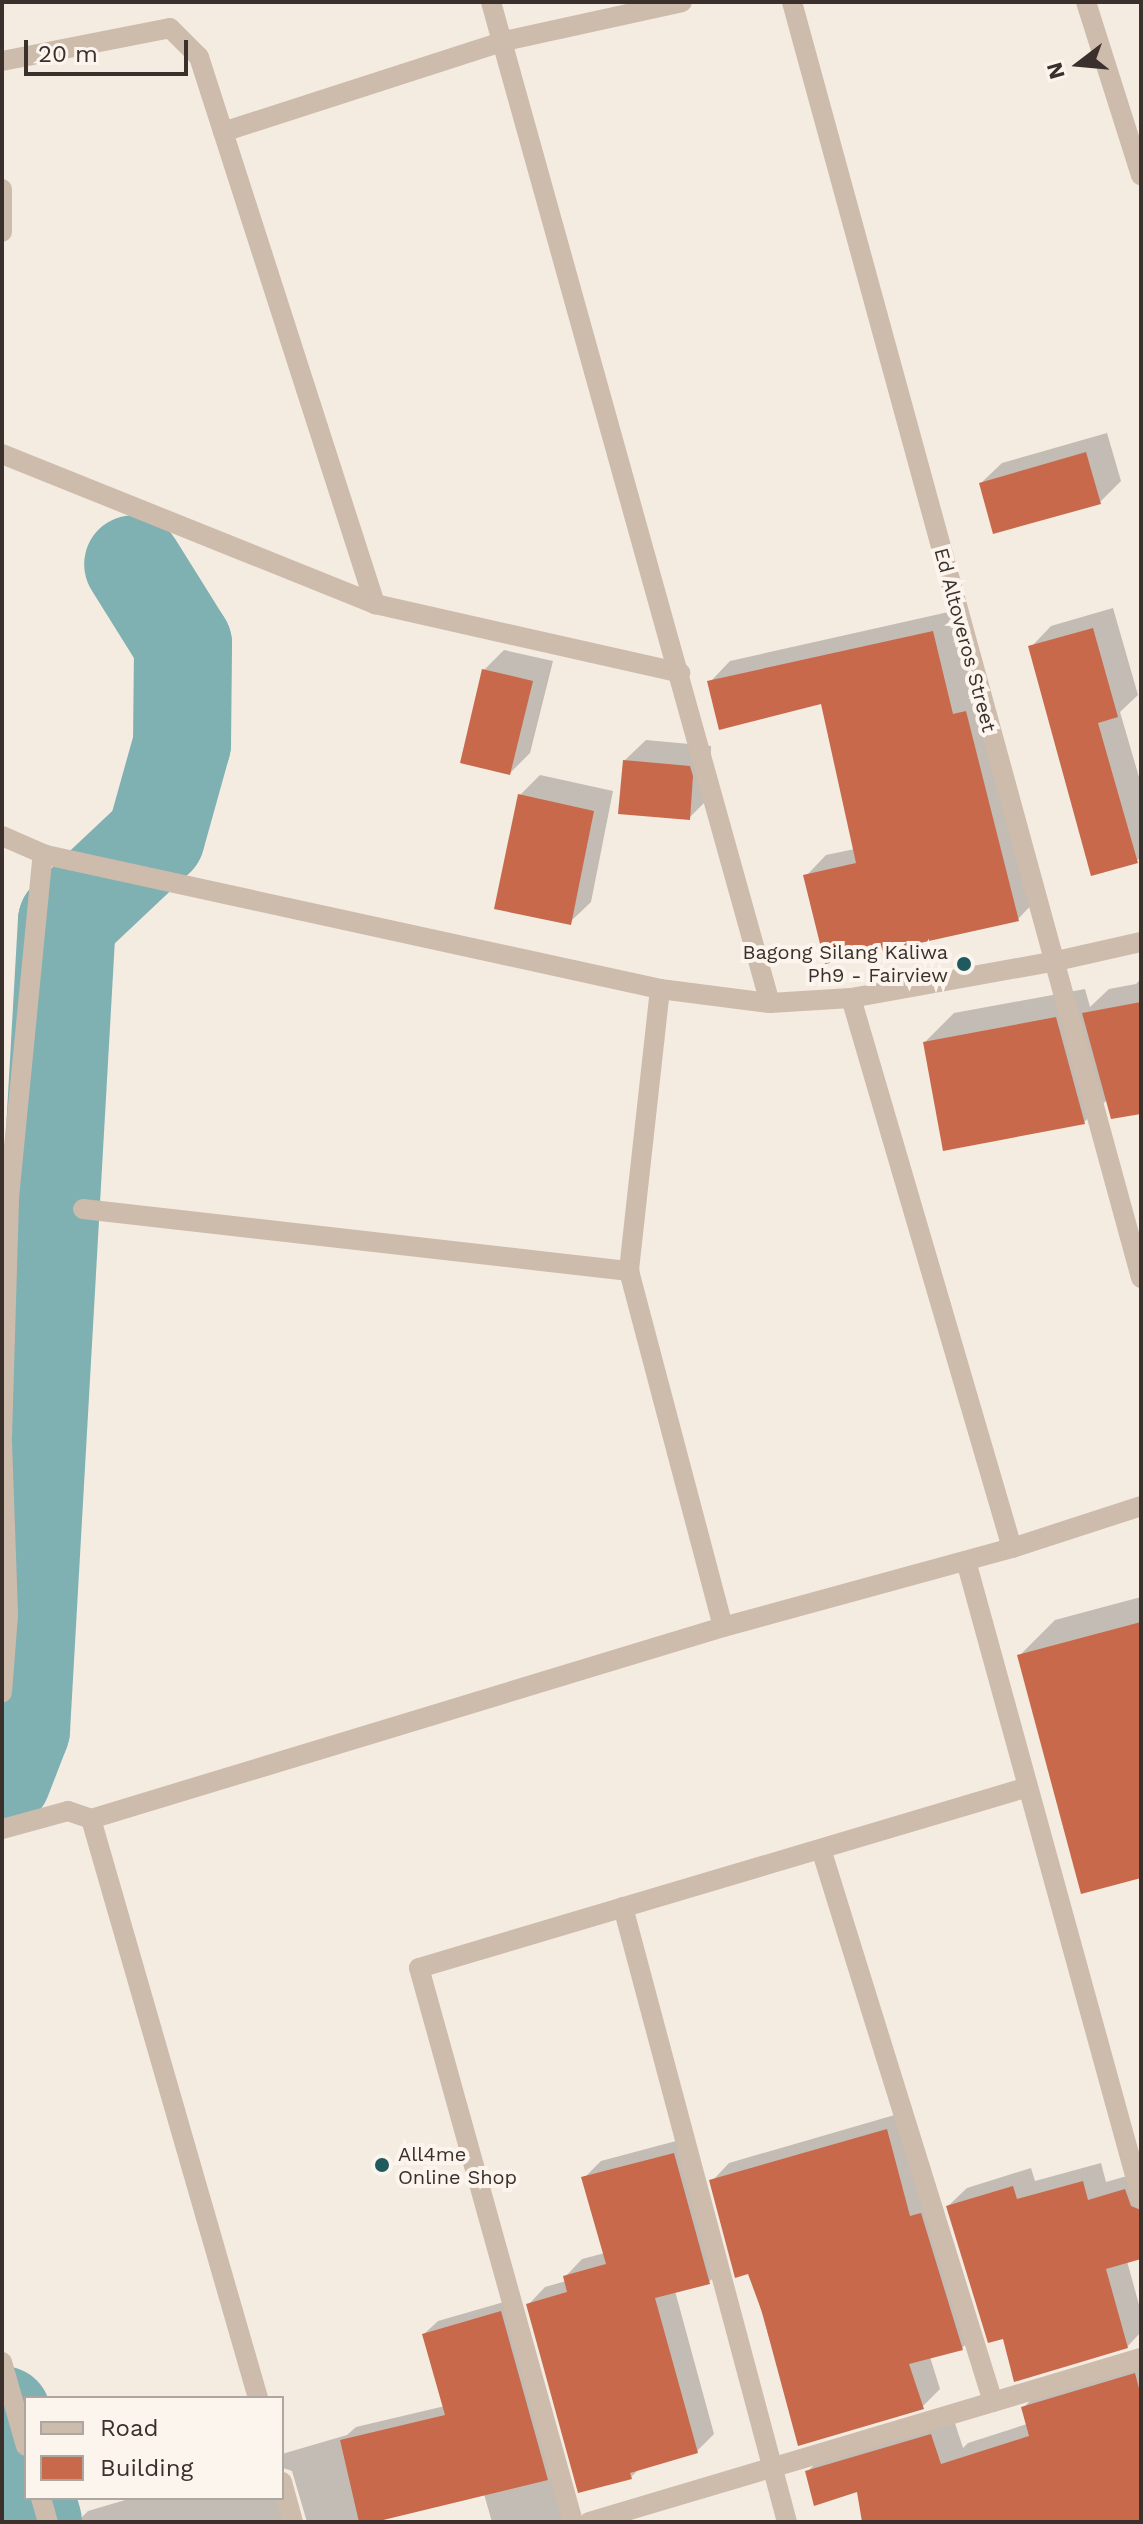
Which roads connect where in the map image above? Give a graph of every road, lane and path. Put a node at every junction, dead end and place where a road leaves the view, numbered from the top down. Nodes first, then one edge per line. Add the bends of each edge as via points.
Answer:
1 (491, 2) edge
2 (682, 2) edge
3 (792, 2) edge
4 (1086, 2) edge
5 (505, 41) junction
6 (2, 61) edge
7 (223, 132) junction
8 (1141, 175) edge
9 (2, 189) edge
10 (2, 232) edge
11 (2, 454) edge
12 (375, 604) junction
13 (680, 673) junction
14 (2, 836) edge
15 (44, 854) junction
16 (1141, 942) edge
17 (1052, 962) junction
18 (660, 989) junction
19 (851, 998) junction
20 (770, 1003) junction
21 (83, 1209) dead end
22 (629, 1271) junction
23 (1141, 1278) edge
24 (2, 1439) edge
25 (1141, 1506) edge
26 (1012, 1548) junction
27 (966, 1561) junction
28 (723, 1627) junction
29 (2, 1693) edge
30 (1028, 1787) junction
31 (91, 1819) junction
32 (2, 1829) edge
33 (821, 1849) junction
34 (623, 1907) junction
35 (1141, 2197) edge
36 (1141, 2358) edge
37 (2, 2362) edge
38 (257, 2396) edge
39 (993, 2402) junction
40 (24, 2439) edge
41 (774, 2467) junction
42 (284, 2489) edge
43 (42, 2500) edge
44 (48, 2522) edge
45 (293, 2522) edge
46 (573, 2522) edge
47 (589, 2522) edge
48 (787, 2522) edge

1 - 5 street
2 - 5 street
3 - 17 street, Ed Altoveros Street
4 - 8 street
5 - 7 street
5 - 13 street
6 - 7 street via 170,28 199,57
7 - 12 street
9 - 10 street
11 - 12 street
12 - 13 street
13 - 20 street
14 - 15 street
15 - 18 street
15 - 24 street via 9,1198
16 - 17 street
17 - 19 street
17 - 23 street, Ed Altoveros Street
18 - 20 street
18 - 22 street
19 - 20 street
19 - 26 street
21 - 22 street
22 - 28 street
24 - 29 street via 8,1616
25 - 26 street
26 - 27 street
27 - 28 street
27 - 30 street
28 - 31 street
30 - 33 street
30 - 35 street
31 - 32 street via 68,1811
31 - 38 street
33 - 34 street
33 - 39 street
34 - 41 street
34 - 46 street via 419,1968
36 - 39 street
37 - 40 street
39 - 41 street
41 - 47 street
41 - 48 street
42 - 45 street
43 - 44 street

